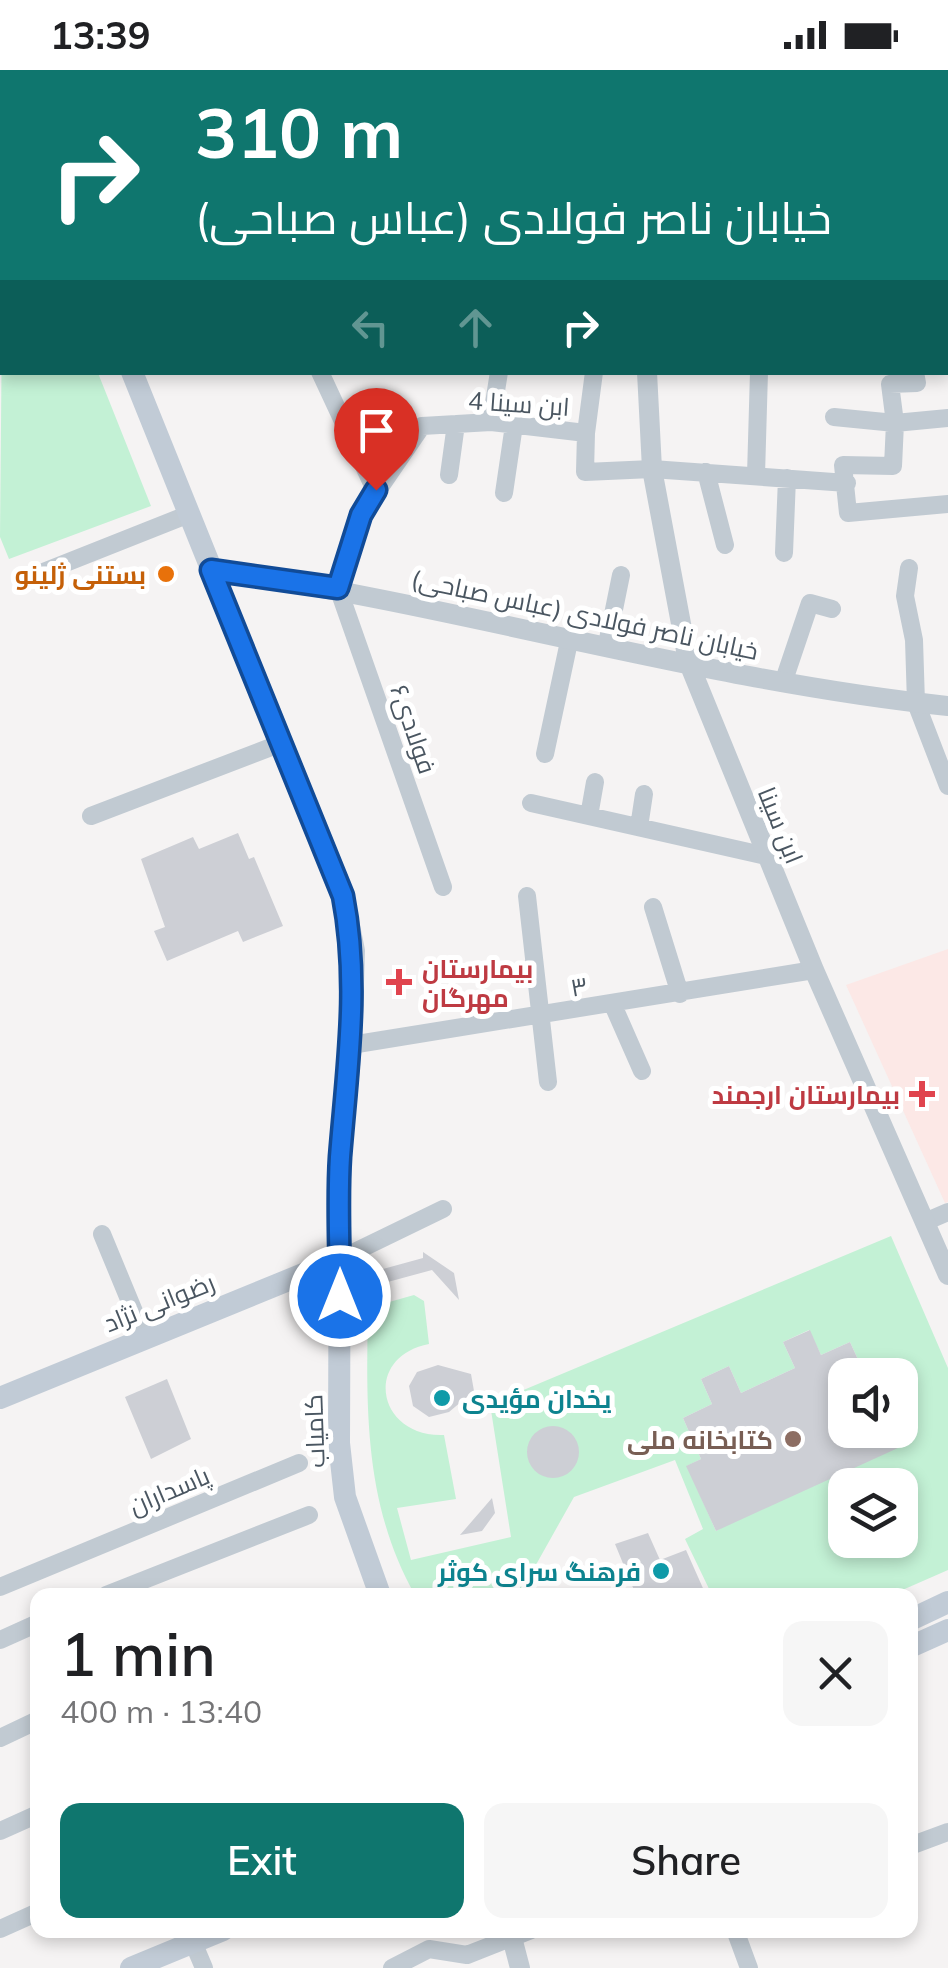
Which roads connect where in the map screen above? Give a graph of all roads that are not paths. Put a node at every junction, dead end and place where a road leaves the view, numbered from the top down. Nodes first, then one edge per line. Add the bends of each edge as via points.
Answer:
1 (133, 375) edge
2 (321, 375) edge
3 (499, 375) edge
4 (594, 375) edge
5 (647, 375) edge
6 (760, 375) edge
7 (915, 375) edge
8 (834, 418) dead end
9 (948, 418) edge
10 (491, 422) junction
11 (895, 423) junction
12 (456, 424) junction
13 (514, 425) junction
14 (586, 433) junction
15 (652, 469) junction
16 (706, 472) junction
17 (449, 475) dead end
18 (756, 475) junction
19 (788, 478) junction
20 (847, 483) junction
21 (376, 490) junction
22 (504, 493) dead end
23 (948, 504) edge
24 (187, 515) junction
25 (725, 545) dead end
26 (784, 554) dead end
27 (908, 568) dead end
28 (211, 570) junction
29 (621, 575) dead end
30 (33, 576) dead end
31 (338, 588) junction
32 (832, 609) dead end
33 (570, 637) junction
34 (607, 644) junction
35 (688, 661) junction
36 (782, 683) junction
37 (916, 702) junction
38 (948, 706) edge
39 (279, 744) junction
40 (545, 754) dead end
41 (595, 782) dead end
42 (948, 786) edge
43 (644, 794) dead end
44 (530, 802) dead end
45 (92, 816) dead end
46 (588, 816) junction
47 (639, 827) junction
48 (766, 856) junction
49 (443, 887) dead end
50 (526, 896) dead end
51 (654, 907) dead end
52 (814, 970) junction
53 (680, 994) junction
54 (614, 1006) junction
55 (540, 1018) junction
56 (351, 1046) junction
57 (642, 1071) dead end
58 (548, 1082) dead end
59 (443, 1210) dead end
60 (948, 1212) edge
61 (928, 1221) junction
62 (102, 1234) dead end
63 (340, 1259) junction
64 (948, 1275) edge
65 (145, 1338) junction
66 (0, 1398) edge
67 (299, 1463) dead end
68 (309, 1515) dead end
69 (0, 1587) edge
70 (124, 1588) edge
71 (378, 1588) edge
72 (948, 1599) edge
73 (918, 1616) edge
74 (30, 1627) edge
75 (947, 1632) edge
76 (0, 1640) edge
77 (918, 1644) edge
78 (30, 1724) edge
79 (0, 1738) edge
80 (30, 1818) edge
81 (0, 1831) edge
82 (948, 1832) edge
83 (918, 1843) edge
84 (30, 1915) edge
85 (0, 1928) edge
86 (203, 1938) edge
87 (504, 1938) edge
88 (518, 1938) edge
89 (738, 1938) edge
90 (193, 1942) junction
91 (132, 1968) edge
92 (204, 1968) edge
93 (392, 1968) edge
94 (520, 1968) edge
95 (749, 1968) edge

1 - 24 main road, کامیاب
2 - 21 street
3 - 10 street
4 - 14 street
5 - 15 street, ابن سینا
6 - 18 street
7 - 11 street via 916,383 890,384
8 - 11 street
9 - 11 street
10 - 12 street, ابن سینا 4
10 - 13 street, ابن سینا 4
11 - 20 street via 893,466 844,465
12 - 17 street
12 - 21 street, ابن سینا 4 via 422,426
13 - 14 street, ابن سینا 4
13 - 22 street
14 - 15 street, ابن سینا 4 via 585,472
15 - 16 street
15 - 35 street, ابن سینا
16 - 18 street
16 - 25 street
18 - 19 street
19 - 20 street
19 - 26 street
20 - 23 street via 848,513
21 - 31 street
24 - 28 main road, کامیاب
24 - 30 street
27 - 37 street
28 - 31 street, خیابان ناصر فولادی (عباس صباحی)
28 - 39 main road, کامیاب
29 - 34 street
31 - 33 street, خیابان ناصر فولادی (عباس صباحی)
31 - 49 street, فولادی۶
32 - 36 street via 810,603
33 - 34 street, خیابان ناصر فولادی (عباس صباحی)
33 - 40 street
34 - 35 street, خیابان ناصر فولادی (عباس صباحی)
35 - 36 street, خیابان ناصر فولادی (عباس صباحی)
35 - 48 street, ابن سینا
36 - 37 street, خیابان ناصر فولادی (عباس صباحی)
37 - 38 street, خیابان ناصر فولادی (عباس صباحی)
37 - 42 street
39 - 45 street
39 - 56 main road, کامیاب via 343,896 354,951
41 - 46 street
43 - 47 street
44 - 46 street
46 - 47 street
47 - 48 street
48 - 52 street, ابن سینا
50 - 55 street
51 - 53 street
52 - 53 street, ۳
52 - 61 street, ابن سینا
53 - 54 street, ۳
54 - 55 street, ۳
54 - 57 street
55 - 56 street, ۳
55 - 58 street
56 - 63 main road, کامیاب via 340,1161
59 - 63 street
60 - 61 street
61 - 64 street, ابن سینا
62 - 65 street
63 - 65 main road, رضوانی نژاد
63 - 71 main road, کامیاب via 345,1497
65 - 66 main road, رضوانی نژاد
67 - 69 street, پاسداران
68 - 70 street
72 - 73 main road
74 - 76 street
75 - 77 main road
78 - 79 street
80 - 81 street
82 - 83 street
84 - 85 street
86 - 90 main road
87 - 93 street via 467,1955 429,1949
88 - 94 street
89 - 95 street
90 - 91 main road
90 - 92 street

